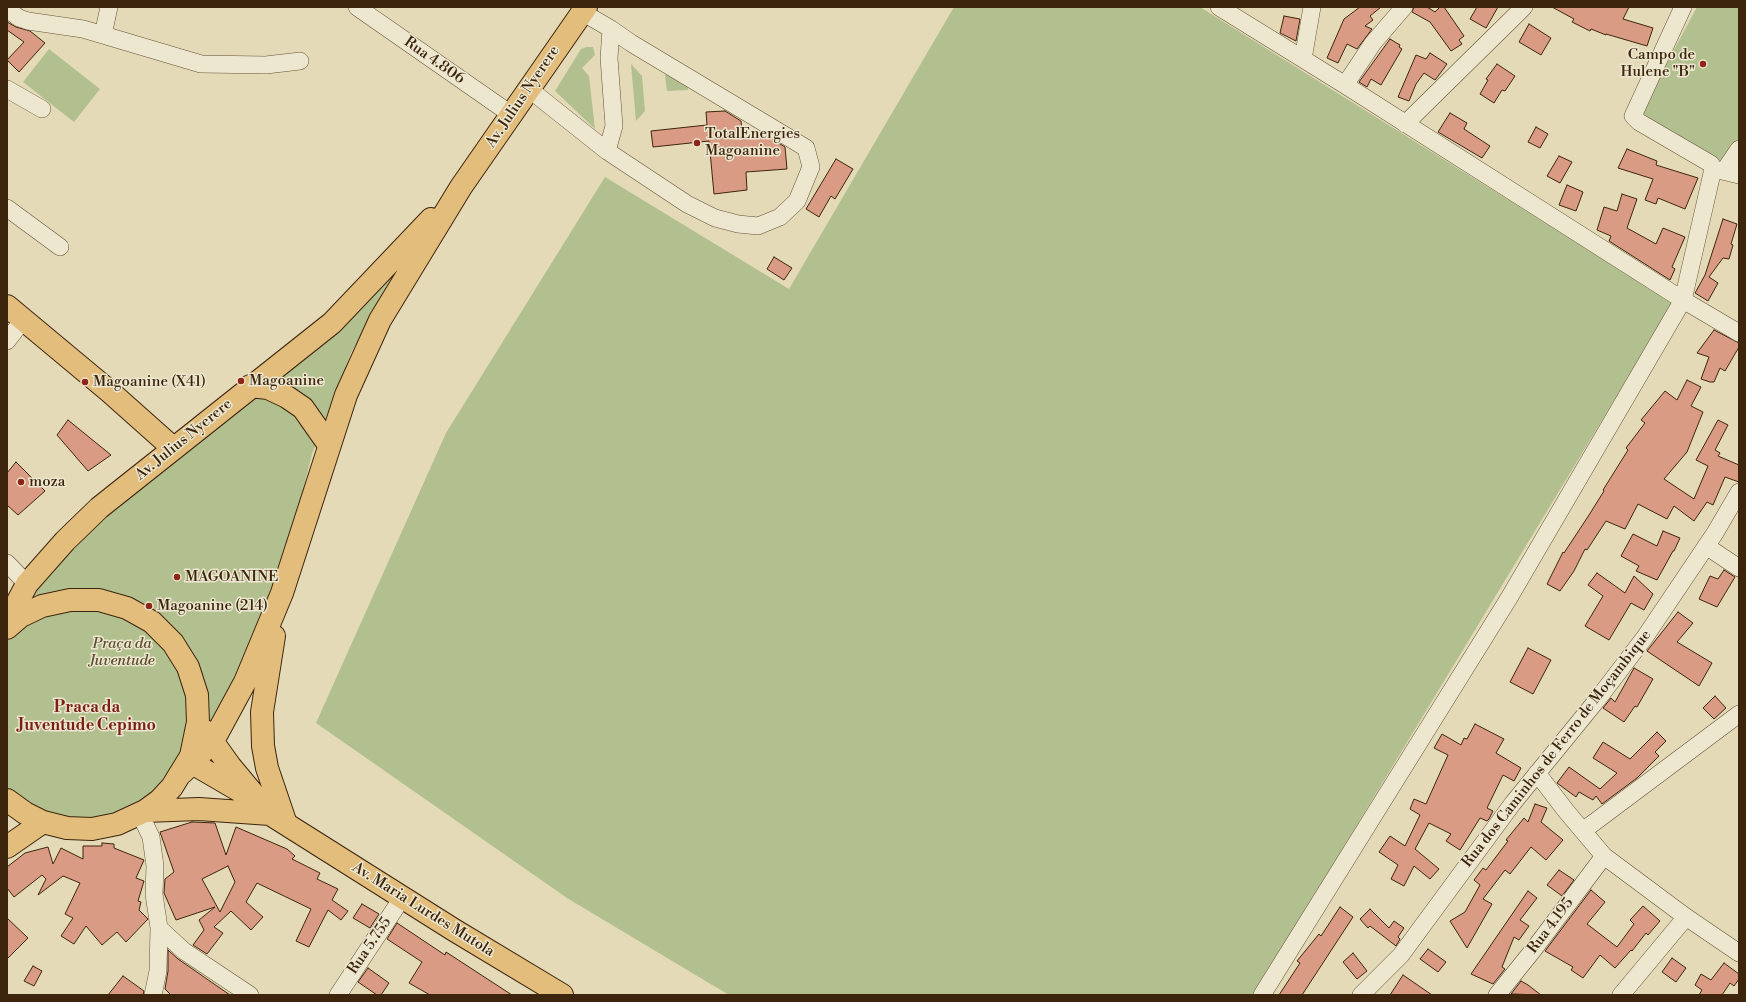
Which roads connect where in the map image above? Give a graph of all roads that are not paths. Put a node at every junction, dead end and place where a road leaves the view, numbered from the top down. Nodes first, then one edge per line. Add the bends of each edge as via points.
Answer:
1 (109, 7) edge
2 (357, 7) edge
3 (1219, 7) edge
4 (1312, 7) edge
5 (1404, 7) edge
6 (1524, 7) edge
7 (1683, 7) edge
8 (7, 9) edge
9 (584, 10) edge
10 (610, 29) junction
11 (103, 35) junction
12 (1303, 59) junction
13 (300, 61) dead end
14 (1344, 85) junction
15 (7, 89) edge
16 (529, 89) junction
17 (42, 109) dead end
18 (512, 115) junction
19 (1404, 124) junction
20 (1739, 149) edge
21 (607, 151) junction
22 (1725, 172) edge
23 (462, 187) junction
24 (7, 208) edge
25 (60, 247) dead end
26 (1683, 300) junction
27 (15, 313) edge
28 (1739, 333) edge
29 (7, 341) edge
30 (250, 386) junction
31 (168, 444) junction
32 (329, 445) junction
33 (1739, 492) edge
34 (1706, 546) junction
35 (7, 563) edge
36 (1739, 568) edge
37 (25, 581) junction
38 (285, 585) junction
39 (7, 599) edge
40 (7, 622) edge
41 (7, 628) edge
42 (1739, 714) edge
43 (198, 722) junction
44 (213, 742) junction
45 (187, 767) junction
46 (1537, 773) junction
47 (8, 804) edge
48 (143, 812) junction
49 (278, 819) junction
50 (43, 822) junction
51 (1584, 830) junction
52 (7, 847) edge
53 (1604, 856) junction
54 (402, 898) junction
55 (1686, 917) junction
56 (160, 928) junction
57 (1739, 953) edge
58 (153, 995) edge
59 (250, 995) edge
60 (338, 995) edge
61 (562, 995) edge
62 (578, 995) edge
63 (1262, 995) edge
64 (1361, 995) edge
65 (1497, 995) edge
66 (1621, 995) edge

1 - 11 street
2 - 18 street, Rua 4.806
3 - 12 street
4 - 12 street
5 - 14 street via 1373,43
6 - 19 street
7 - 22 street via 1633,116 1638,122
8 - 11 street via 28,21 83,29
9 - 10 street
9 - 16 main road, Av. Julius Nyerere
10 - 21 street via 609,58 614,126
10 - 21 street via 806,148 811,167 797,201 780,217 758,226 715,218 687,204
11 - 13 street via 201,64 266,66
12 - 14 street
14 - 19 street
15 - 17 street
16 - 18 main road, Av. Julius Nyerere
16 - 21 street
18 - 23 main road, Av. Julius Nyerere
19 - 26 street
20 - 22 street
22 - 26 street
23 - 30 main road, Av. Julius Nyerere via 332,323
23 - 32 main road, Av. Julius Nyerere via 380,320 346,395
24 - 25 street
26 - 28 street
26 - 63 street via 1509,598
27 - 29 street
27 - 31 main road
30 - 31 main road, Av. Julius Nyerere
30 - 32 main road via 268,388 303,408
31 - 37 main road, Av. Julius Nyerere
32 - 38 main road, Av. Julius Nyerere
33 - 34 street, Rua dos Caminhos de Ferro de Moçambique
34 - 36 street
34 - 46 street, Rua dos Caminhos de Ferro de Moçambique via 1645,637
35 - 37 street
37 - 39 street
37 - 40 main road, Av. Julius Nyerere
38 - 44 main road, Av. Julius Nyerere via 245,682
38 - 49 main road via 267,672 262,719 263,746
41 - 43 main road via 21,616 42,606 70,600 99,600 127,608 152,622 173,643 188,667 197,695
42 - 51 street
43 - 44 main road
43 - 45 main road
44 - 45 main road, Av. Julius Nyerere
44 - 49 main road via 230,766
45 - 48 main road via 160,800
45 - 62 main road
46 - 51 street
46 - 64 street, Rua dos Caminhos de Ferro de Moçambique via 1402,955
47 - 50 main road
48 - 49 main road via 199,809
48 - 50 main road via 117,824 92,829 67,828
48 - 56 street via 151,837 155,866 154,894
49 - 54 main road, Av. Maria Lurdes Mutola
50 - 52 main road
51 - 53 street
53 - 55 street
53 - 65 street, Rua 4.195
54 - 60 street, Rua 5.755
54 - 61 main road, Av. Maria Lurdes Mutola
55 - 57 street
55 - 66 street
56 - 58 street via 158,971
56 - 59 street via 184,951

